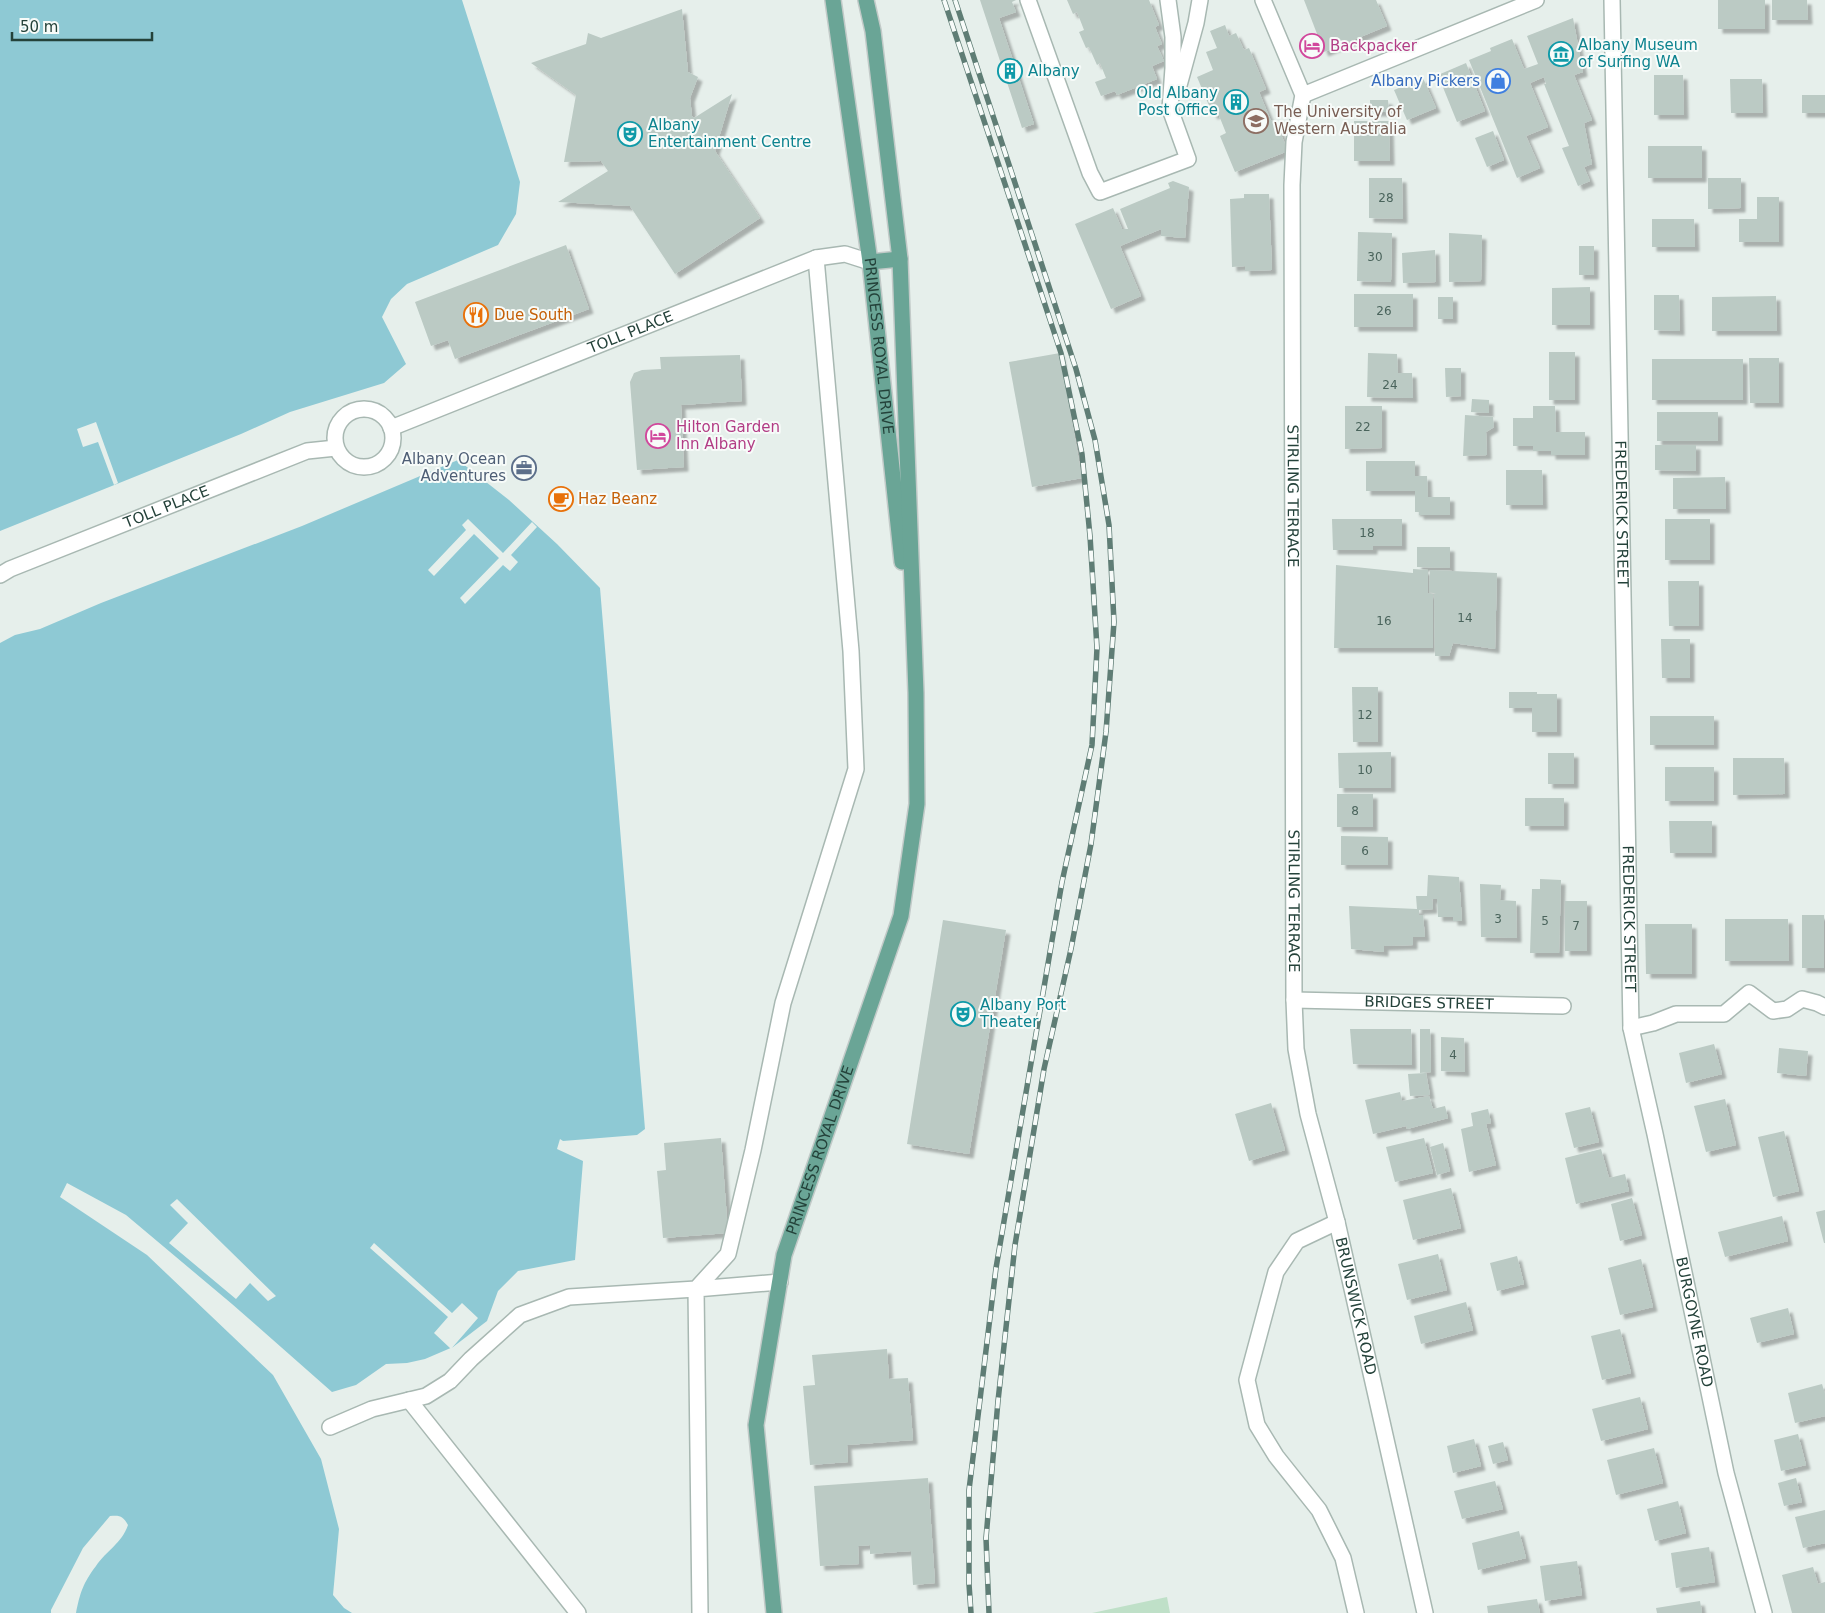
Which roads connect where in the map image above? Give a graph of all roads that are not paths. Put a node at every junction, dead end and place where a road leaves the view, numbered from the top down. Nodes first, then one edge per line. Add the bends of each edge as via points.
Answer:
1 (833, 0) edge
2 (866, 0) edge
3 (1028, 0) edge
4 (1168, 0) edge
5 (1200, 0) edge
6 (1263, 0) edge
7 (1536, 0) edge
8 (1612, 0) edge
9 (1303, 95) junction
10 (1170, 109) junction
11 (816, 258) junction
12 (900, 259) junction
13 (870, 262) junction
14 (391, 428) junction
15 (336, 448) junction
16 (0, 575) edge
17 (916, 693) junction
18 (1294, 1000) junction
19 (1563, 1006) dead end
20 (1825, 1007) edge
21 (1630, 1028) junction
22 (1338, 1222) junction
23 (780, 1282) junction
24 (696, 1289) junction
25 (409, 1400) junction
26 (330, 1427) dead end
27 (578, 1613) edge
28 (700, 1613) edge
29 (774, 1613) edge
30 (1356, 1613) edge
31 (1425, 1613) edge
32 (1764, 1613) edge

1 - 13 main road, PRINCESS ROYAL DRIVE
2 - 12 main road, PRINCESS ROYAL DRIVE via 873,31
3 - 10 street via 1100,192 1188,159
4 - 10 street via 1173,36
5 - 10 street via 1181,80
6 - 9 street
7 - 9 street
8 - 21 street, FREDERICK STREET
9 - 18 street, STIRLING TERRACE via 1294,142 1292,185
11 - 13 street, TOLL PLACE via 845,254
11 - 14 street, TOLL PLACE
11 - 24 street via 851,651 856,769 783,1003 728,1254
12 - 13 main road
12 - 17 main road, PRINCESS ROYAL DRIVE
13 - 17 main road, PRINCESS ROYAL DRIVE
14 - 15 street via 387,420 372,410 354,411 346,415 336,430
14 - 15 street via 392,448 379,464 359,468 350,464
15 - 16 street, TOLL PLACE via 307,451 10,568
17 - 23 main road, PRINCESS ROYAL DRIVE via 917,804 901,916 784,1255
18 - 19 street, BRIDGES STREET
18 - 22 street, BRUNSWICK ROAD via 1296,1049 1308,1114
20 - 21 street via 1802,999 1787,1009 1773,1011 1749,993 1724,1014 1676,1014
21 - 32 street, BURGOYNE ROAD via 1726,1473
22 - 30 street via 1297,1241 1276,1272 1247,1380 1257,1425 1276,1456 1318,1510 1344,1558
22 - 31 street, BRUNSWICK ROAD
23 - 24 street
23 - 29 main road, PRINCESS ROYAL DRIVE via 756,1425
24 - 25 street via 570,1297 520,1315 450,1381 426,1396
24 - 28 street
25 - 26 street via 372,1409
25 - 27 street

